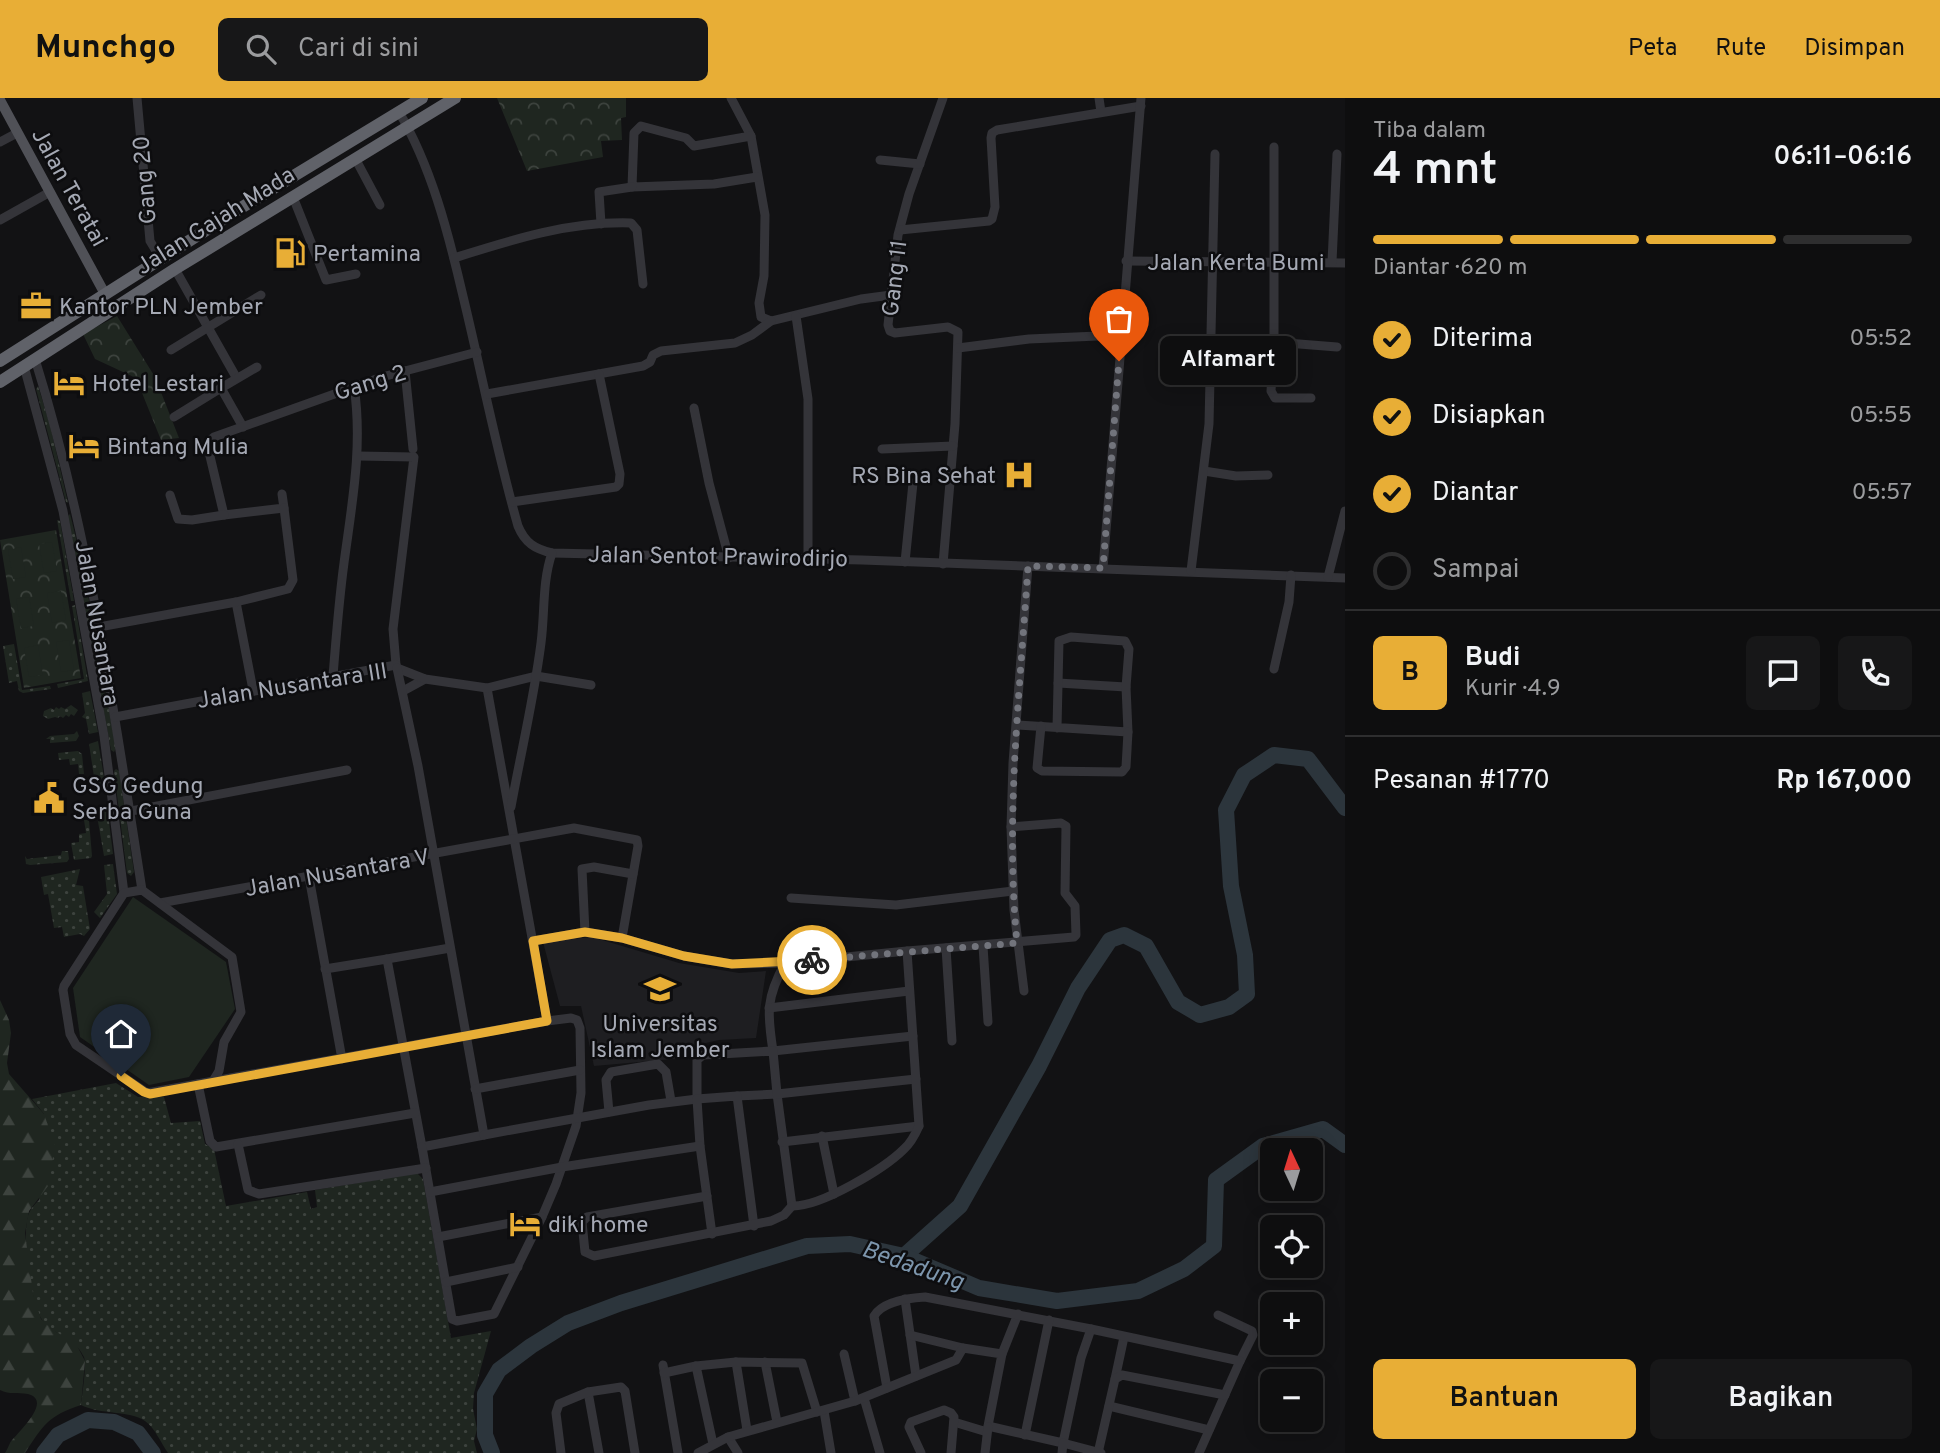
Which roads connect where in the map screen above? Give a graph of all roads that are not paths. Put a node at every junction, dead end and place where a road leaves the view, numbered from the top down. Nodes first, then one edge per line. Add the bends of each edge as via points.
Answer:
1 (137, 98) edge
2 (422, 98) edge
3 (455, 98) edge
4 (731, 98) edge
5 (943, 98) edge
6 (1099, 98) edge
7 (0, 100) edge
8 (1141, 102) edge
9 (399, 112) junction
10 (1101, 112) junction
11 (407, 127) junction
12 (17, 133) junction
13 (751, 136) junction
14 (0, 142) edge
15 (1274, 147) dead end
16 (1215, 154) dead end
17 (1337, 154) dead end
18 (355, 158) junction
19 (880, 160) dead end
20 (920, 164) junction
21 (757, 177) junction
22 (632, 187) junction
23 (50, 192) junction
24 (293, 197) junction
25 (380, 205) dead end
26 (0, 220) edge
27 (601, 224) junction
28 (900, 230) junction
29 (454, 258) junction
30 (161, 259) junction
31 (1126, 261) junction
32 (1212, 261) junction
33 (1272, 262) junction
34 (1332, 262) junction
35 (1345, 263) edge
36 (175, 269) junction
37 (356, 274) dead end
38 (643, 284) dead end
39 (104, 294) junction
40 (261, 295) dead end
41 (891, 295) junction
42 (796, 316) junction
43 (771, 321) junction
44 (209, 327) junction
45 (1121, 335) junction
46 (1274, 342) junction
47 (1337, 347) dead end
48 (958, 348) junction
49 (171, 350) dead end
50 (477, 352) junction
51 (35, 359) junction
52 (0, 361) edge
53 (24, 366) junction
54 (257, 367) dead end
55 (405, 371) junction
56 (599, 374) junction
57 (236, 377) junction
58 (0, 382) edge
59 (354, 386) junction
60 (221, 388) junction
61 (486, 394) junction
62 (1311, 398) dead end
63 (694, 408) dead end
64 (174, 417) dead end
65 (243, 427) junction
66 (953, 446) junction
67 (413, 449) dead end
68 (882, 449) dead end
69 (358, 456) junction
70 (1204, 471) junction
71 (1268, 475) dead end
72 (913, 483) dead end
73 (282, 494) dead end
74 (170, 495) dead end
75 (512, 502) junction
76 (284, 508) junction
77 (1345, 511) edge
78 (224, 515) junction
79 (539, 550) junction
80 (552, 553) junction
81 (729, 558) junction
82 (808, 558) junction
83 (905, 562) junction
84 (943, 564) junction
85 (1028, 566) junction
86 (1103, 568) junction
87 (546, 571) junction
88 (1191, 572) junction
89 (1291, 575) junction
90 (1328, 578) junction
91 (1345, 578) edge
92 (236, 602) junction
93 (99, 627) junction
94 (396, 667) junction
95 (1274, 669) dead end
96 (332, 676) junction
97 (536, 677) junction
98 (425, 679) junction
99 (1058, 683) junction
100 (591, 685) dead end
101 (1126, 687) junction
102 (487, 688) junction
103 (253, 690) junction
104 (403, 691) junction
105 (115, 717) junction
106 (1018, 725) junction
107 (1041, 726) junction
108 (1057, 728) junction
109 (1128, 732) junction
110 (122, 757) junction
111 (108, 760) junction
112 (347, 770) dead end
113 (131, 811) junction
114 (510, 812) junction
115 (1011, 827) junction
116 (513, 839) junction
117 (433, 855) junction
118 (633, 874) junction
119 (309, 877) junction
120 (142, 890) junction
121 (1013, 891) junction
122 (124, 893) junction
123 (791, 898) dead end
124 (160, 903) junction
125 (585, 932) junction
126 (622, 938) junction
127 (533, 941) junction
128 (1017, 943) junction
129 (983, 946) junction
130 (450, 948) junction
131 (946, 948) junction
132 (907, 951) junction
133 (387, 958) junction
134 (785, 963) junction
135 (325, 969) junction
136 (909, 991) junction
137 (1024, 991) dead end
138 (769, 1008) junction
139 (547, 1021) junction
140 (988, 1023) dead end
141 (913, 1036) junction
142 (466, 1037) junction
143 (952, 1041) dead end
144 (403, 1048) junction
145 (773, 1051) junction
146 (342, 1059) junction
147 (580, 1070) junction
148 (916, 1079) junction
149 (213, 1081) junction
150 (198, 1084) junction
151 (475, 1089) junction
152 (777, 1094) junction
153 (737, 1096) junction
154 (697, 1099) junction
155 (671, 1101) junction
156 (609, 1112) junction
157 (415, 1113) junction
158 (578, 1119) junction
159 (919, 1126) junction
160 (484, 1135) junction
161 (822, 1136) junction
162 (782, 1142) junction
163 (238, 1144) junction
164 (700, 1146) junction
165 (422, 1147) junction
166 (562, 1167) junction
167 (426, 1168) junction
168 (430, 1192) junction
169 (834, 1194) junction
170 (707, 1196) junction
171 (792, 1206) junction
172 (542, 1217) junction
173 (754, 1226) junction
174 (712, 1234) junction
175 (438, 1237) junction
176 (518, 1268) junction
177 (446, 1282) junction
178 (905, 1299) junction
179 (1018, 1314) junction
180 (1218, 1315) dead end
181 (1049, 1320) junction
182 (1091, 1329) junction
183 (910, 1335) junction
184 (1124, 1336) junction
185 (963, 1348) junction
186 (844, 1354) dead end
187 (1002, 1354) junction
188 (1240, 1361) junction
189 (736, 1362) junction
190 (765, 1362) junction
191 (696, 1366) junction
192 (916, 1376) junction
193 (1115, 1380) junction
194 (887, 1388) junction
195 (588, 1392) junction
196 (1225, 1395) junction
197 (859, 1399) junction
198 (1109, 1406) junction
199 (820, 1411) junction
200 (778, 1422) junction
201 (954, 1422) junction
202 (988, 1429) junction
203 (747, 1430) junction
204 (1209, 1430) junction
205 (1025, 1435) junction
206 (728, 1437) junction
207 (713, 1444) junction
208 (1063, 1448) edge
209 (561, 1453) edge
210 (599, 1453) edge
211 (635, 1453) edge
212 (678, 1453) edge
213 (698, 1453) edge
214 (738, 1453) edge
215 (831, 1453) edge
216 (880, 1453) edge
217 (921, 1453) edge
218 (951, 1453) edge
219 (985, 1453) edge
220 (1099, 1453) edge
221 (1199, 1453) edge

1 - 30 street, Gang 20 via 150,241
2 - 9 highway, Jalan Gajah Mada
3 - 11 highway, Jalan Gajah Mada
4 - 13 street
5 - 20 street, Gang 11
6 - 10 street
7 - 12 main road, Jalan Teratai
8 - 10 street
8 - 31 street
9 - 11 street
9 - 30 highway, Jalan Gajah Mada
10 - 28 street via 994,131 995,208 989,222
11 - 18 highway, Jalan Gajah Mada
11 - 29 street
12 - 14 street
12 - 23 main road, Jalan Teratai
13 - 21 street
13 - 22 street via 696,146 686,138 640,125 634,133
15 - 33 street
16 - 32 street
17 - 34 street
18 - 24 highway, Jalan Gajah Mada
18 - 25 street
19 - 20 street
20 - 28 street, Gang 11
21 - 22 street via 714,184
21 - 43 street via 765,215 759,303 761,317
22 - 27 street via 600,191
23 - 26 street
23 - 39 main road, Jalan Teratai
24 - 36 highway, Jalan Gajah Mada
24 - 37 street via 326,280
27 - 29 street via 529,235
27 - 38 street via 635,227
28 - 41 street, Gang 11
29 - 50 street
30 - 39 highway, Jalan Gajah Mada
31 - 32 street, Jalan Kerta Bumi
31 - 45 street
32 - 33 street, Jalan Kerta Bumi
32 - 70 street
33 - 34 street, Jalan Kerta Bumi
33 - 46 street
34 - 35 street, Jalan Kerta Bumi
36 - 44 street
36 - 51 highway, Jalan Gajah Mada
39 - 52 highway, Jalan Gajah Mada
40 - 44 street
41 - 42 street
41 - 48 street, Gang 11 via 890,331 948,327 958,332
42 - 43 street
42 - 82 street via 808,399
43 - 56 street via 735,342 661,351 643,366
44 - 49 street
44 - 57 street
45 - 48 street
45 - 86 street
46 - 47 street
46 - 62 street via 1271,391 1275,398
48 - 66 street
50 - 55 street, Gang 2
50 - 61 street
51 - 53 highway, Jalan Gajah Mada
51 - 93 street, Jalan Nusantara via 76,508
53 - 58 highway, Jalan Gajah Mada
53 - 111 street, Jalan Nusantara via 63,510
54 - 57 street
55 - 59 street, Gang 2
55 - 67 street
56 - 61 street
56 - 75 street via 619,484
57 - 60 street
59 - 65 street, Gang 2
59 - 69 street
60 - 64 street
60 - 65 street
61 - 75 street
63 - 81 street
65 - 78 street, Gang 2 via 214,437 208,444
66 - 68 street
66 - 84 street
69 - 94 street via 414,457 393,629
69 - 96 street
70 - 71 street
70 - 88 street
72 - 83 street
73 - 76 street
74 - 78 street via 178,519
75 - 79 street via 521,533
76 - 78 street
76 - 92 street via 292,586 284,592
77 - 90 street
79 - 80 street, Jalan Sentot Prawirodirjo
79 - 87 street
80 - 81 street, Jalan Sentot Prawirodirjo
80 - 87 street
81 - 82 street, Jalan Sentot Prawirodirjo
82 - 83 street, Jalan Sentot Prawirodirjo
83 - 84 street, Jalan Sentot Prawirodirjo
84 - 85 street, Jalan Sentot Prawirodirjo
85 - 86 street, Jalan Sentot Prawirodirjo
85 - 106 street
86 - 88 street, Jalan Sentot Prawirodirjo
87 - 97 street
88 - 89 street, Jalan Sentot Prawirodirjo
89 - 90 street, Jalan Sentot Prawirodirjo
89 - 95 street
90 - 91 street, Jalan Sentot Prawirodirjo
92 - 93 street
92 - 103 street
93 - 105 street, Jalan Nusantara
94 - 96 street, Jalan Nusantara III
94 - 98 street, Jalan Nusantara III
94 - 104 street
96 - 103 street, Jalan Nusantara III
97 - 100 street, Jalan Nusantara III
97 - 102 street, Jalan Nusantara III
97 - 114 street
98 - 102 street, Jalan Nusantara III
98 - 104 street
99 - 101 street
99 - 101 street via 1057,645 1067,638 1122,639 1129,649
99 - 108 street
101 - 109 street
102 - 114 street
103 - 105 street, Jalan Nusantara III
104 - 117 street
105 - 110 street, Jalan Nusantara
106 - 107 street
106 - 115 street
107 - 108 street
107 - 109 street via 1037,768 1042,771 1122,772
108 - 109 street
110 - 111 street
110 - 113 street, Jalan Nusantara
111 - 122 street, Jalan Nusantara
112 - 113 street
113 - 120 street, Jalan Nusantara
114 - 116 street
115 - 121 street
115 - 128 street via 1066,826 1065,893 1075,906 1077,933
116 - 117 street, Jalan Nusantara V
116 - 118 street, Jalan Nusantara V via 574,828 634,838 638,846
116 - 127 street
117 - 119 street, Jalan Nusantara V
117 - 130 street
118 - 125 street via 582,869
118 - 126 street
119 - 124 street, Jalan Nusantara V
119 - 135 street
120 - 122 street
120 - 124 street
121 - 123 street via 896,905
121 - 128 street
122 - 150 street via 64,986 71,1038 147,1093
124 - 149 street via 233,960 242,1012 224,1042
125 - 126 street
125 - 127 street
126 - 134 street via 732,964
127 - 139 street
128 - 129 street
128 - 137 street
129 - 131 street
129 - 140 street
130 - 133 street
130 - 142 street
131 - 132 street
131 - 143 street
132 - 134 street
132 - 136 street
133 - 135 street
133 - 144 street
134 - 138 street via 772,988
135 - 146 street
136 - 138 street
136 - 141 street
138 - 145 street
139 - 142 street
139 - 147 street via 577,1020
141 - 145 street
141 - 148 street
142 - 144 street
142 - 151 street
144 - 146 street
144 - 157 street
145 - 152 street
145 - 154 street via 697,1058
146 - 149 street
147 - 151 street
147 - 158 street
148 - 152 street
148 - 159 street
149 - 150 street
150 - 163 street via 211,1144
151 - 160 street
152 - 153 street
152 - 162 street
153 - 154 street
153 - 173 street
154 - 155 street
154 - 164 street
155 - 156 street
155 - 156 street via 666,1072 658,1064 611,1072 606,1080
156 - 158 street
157 - 163 street
157 - 165 street
158 - 160 street
158 - 166 street
159 - 161 street
159 - 169 street via 898,1156
160 - 165 street
161 - 162 street
161 - 169 street
162 - 171 street
163 - 167 street via 248,1190 258,1195
164 - 166 street
164 - 170 street
165 - 167 street
166 - 168 street
166 - 172 street
167 - 168 street
168 - 175 street
169 - 171 street via 811,1205
170 - 174 street
170 - 174 street via 587,1217 582,1225 585,1252 590,1255
171 - 173 street via 784,1215
172 - 175 street
172 - 176 street
173 - 174 street
175 - 177 street
176 - 177 street
176 - 177 street via 489,1316 454,1321
178 - 179 street via 925,1297
178 - 183 street
178 - 194 street via 874,1316
179 - 181 street
179 - 187 street
180 - 188 street via 1252,1331
181 - 182 street
181 - 205 street
182 - 184 street
182 - 208 street
183 - 185 street
183 - 192 street
184 - 188 street
184 - 193 street
185 - 187 street
185 - 192 street via 956,1360
186 - 197 street
187 - 202 street
188 - 196 street
189 - 190 street
189 - 191 street
189 - 203 street
190 - 199 street via 802,1363
190 - 200 street
191 - 207 street
191 - 212 street via 664,1369
192 - 194 street
193 - 196 street via 1122,1375
193 - 198 street
194 - 197 street
195 - 209 street via 561,1402 556,1409
195 - 210 street
195 - 211 street via 623,1389
196 - 204 street
197 - 199 street
197 - 216 street
198 - 204 street
198 - 220 street
199 - 200 street
199 - 215 street
200 - 203 street
201 - 202 street
201 - 217 street via 944,1410 912,1420 909,1427
201 - 218 street
202 - 205 street
202 - 219 street
203 - 206 street
204 - 221 street
205 - 208 street
206 - 207 street
206 - 214 street
207 - 213 street
208 - 220 street

